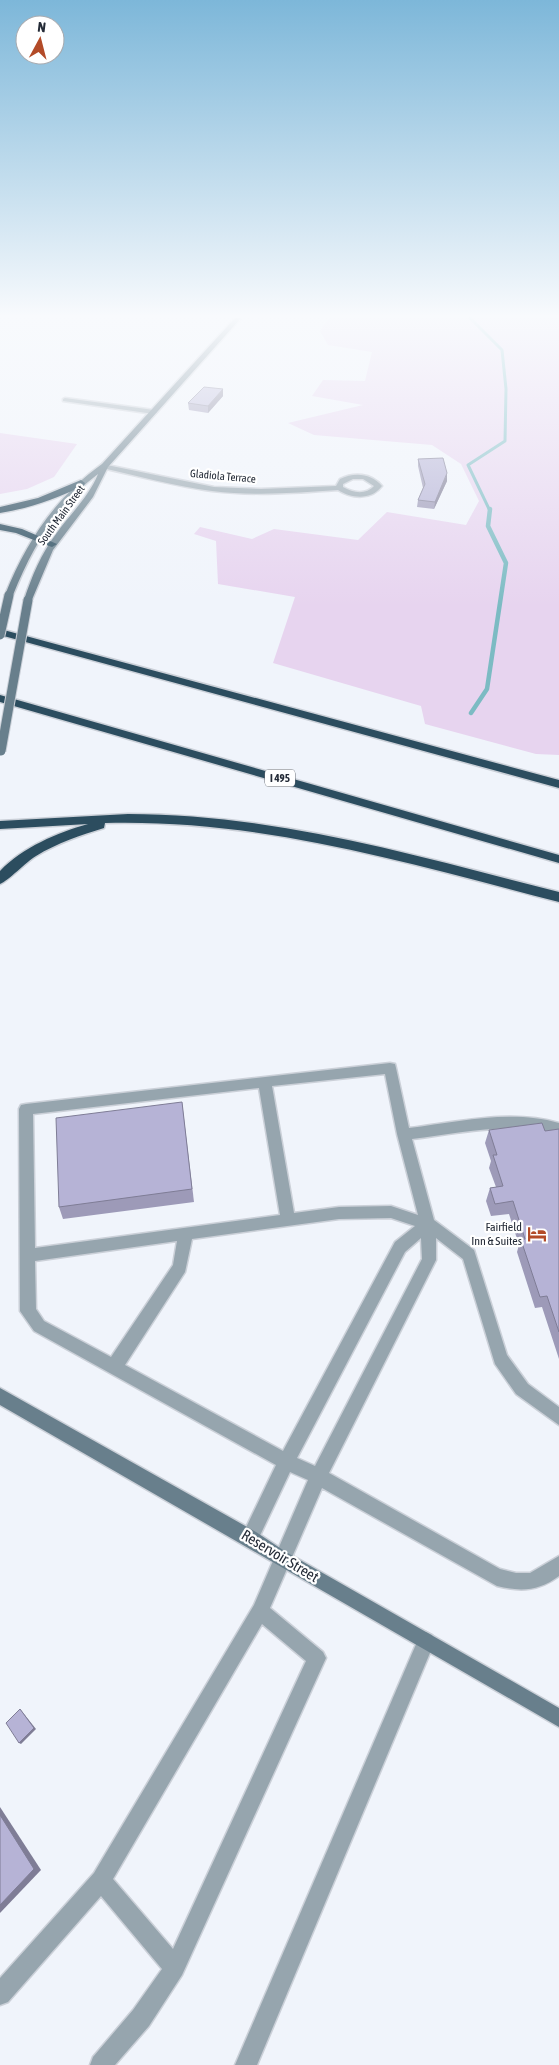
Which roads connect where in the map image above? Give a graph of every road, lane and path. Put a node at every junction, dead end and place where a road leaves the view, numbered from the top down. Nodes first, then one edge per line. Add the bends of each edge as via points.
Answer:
1 (152, 414) edge
2 (105, 466) junction
3 (81, 483) junction
4 (340, 488) dead end
5 (0, 510) edge
6 (0, 527) edge
7 (37, 538) junction
8 (52, 544) junction
9 (0, 634) edge
10 (0, 698) edge
11 (0, 753) edge
12 (559, 784) edge
13 (128, 818) junction
14 (0, 825) edge
15 (559, 859) edge
16 (0, 880) edge
17 (559, 897) edge
18 (265, 1082) junction
19 (559, 1130) edge
20 (404, 1134) junction
21 (288, 1220) junction
22 (428, 1224) junction
23 (186, 1233) junction
24 (28, 1255) junction
25 (114, 1367) junction
26 (0, 1396) edge
27 (559, 1417) edge
28 (286, 1462) junction
29 (318, 1476) junction
30 (250, 1538) junction
31 (280, 1558) junction
32 (559, 1565) edge
33 (260, 1611) junction
34 (426, 1641) junction
35 (559, 1718) edge
36 (101, 1880) junction
37 (175, 1968) junction
38 (0, 1994) edge
39 (101, 2065) edge
40 (246, 2065) edge

1 - 2 main road, South Main Street
2 - 3 main road, South Main Street
2 - 4 street, Gladiola Terrace via 214,489
2 - 8 main road, South Main Street via 100,483
3 - 5 highway via 54,497
3 - 7 main road, South Main Street
6 - 7 highway
7 - 8 highway
7 - 9 main road, South Main Street, bridge via 8,595
8 - 11 main road, South Main Street, bridge via 28,600
9 - 12 highway
10 - 15 highway, I 495
13 - 14 highway
13 - 16 highway via 82,830 55,842 26,857 6,871
13 - 17 highway via 203,821 319,838
18 - 20 street via 390,1068
18 - 21 street
18 - 24 street via 26,1109
19 - 20 street via 550,1125 518,1122
20 - 22 street
21 - 22 street via 339,1213 391,1212
21 - 23 street
22 - 27 street via 469,1255 500,1360 522,1390
22 - 28 street via 400,1248
22 - 29 street via 429,1260
23 - 24 street
23 - 25 street via 180,1268
24 - 25 street via 28,1311 39,1326
25 - 28 street
26 - 30 main road, Reservoir Street
28 - 29 street
28 - 30 street
29 - 31 street
29 - 32 street via 497,1577 519,1582 542,1579
30 - 31 main road, Reservoir Street
31 - 33 street
31 - 34 main road, Reservoir Street
33 - 36 street
33 - 37 street via 316,1658
34 - 35 main road, Reservoir Street
34 - 40 street
36 - 37 street
36 - 38 street
37 - 39 street via 141,2018

